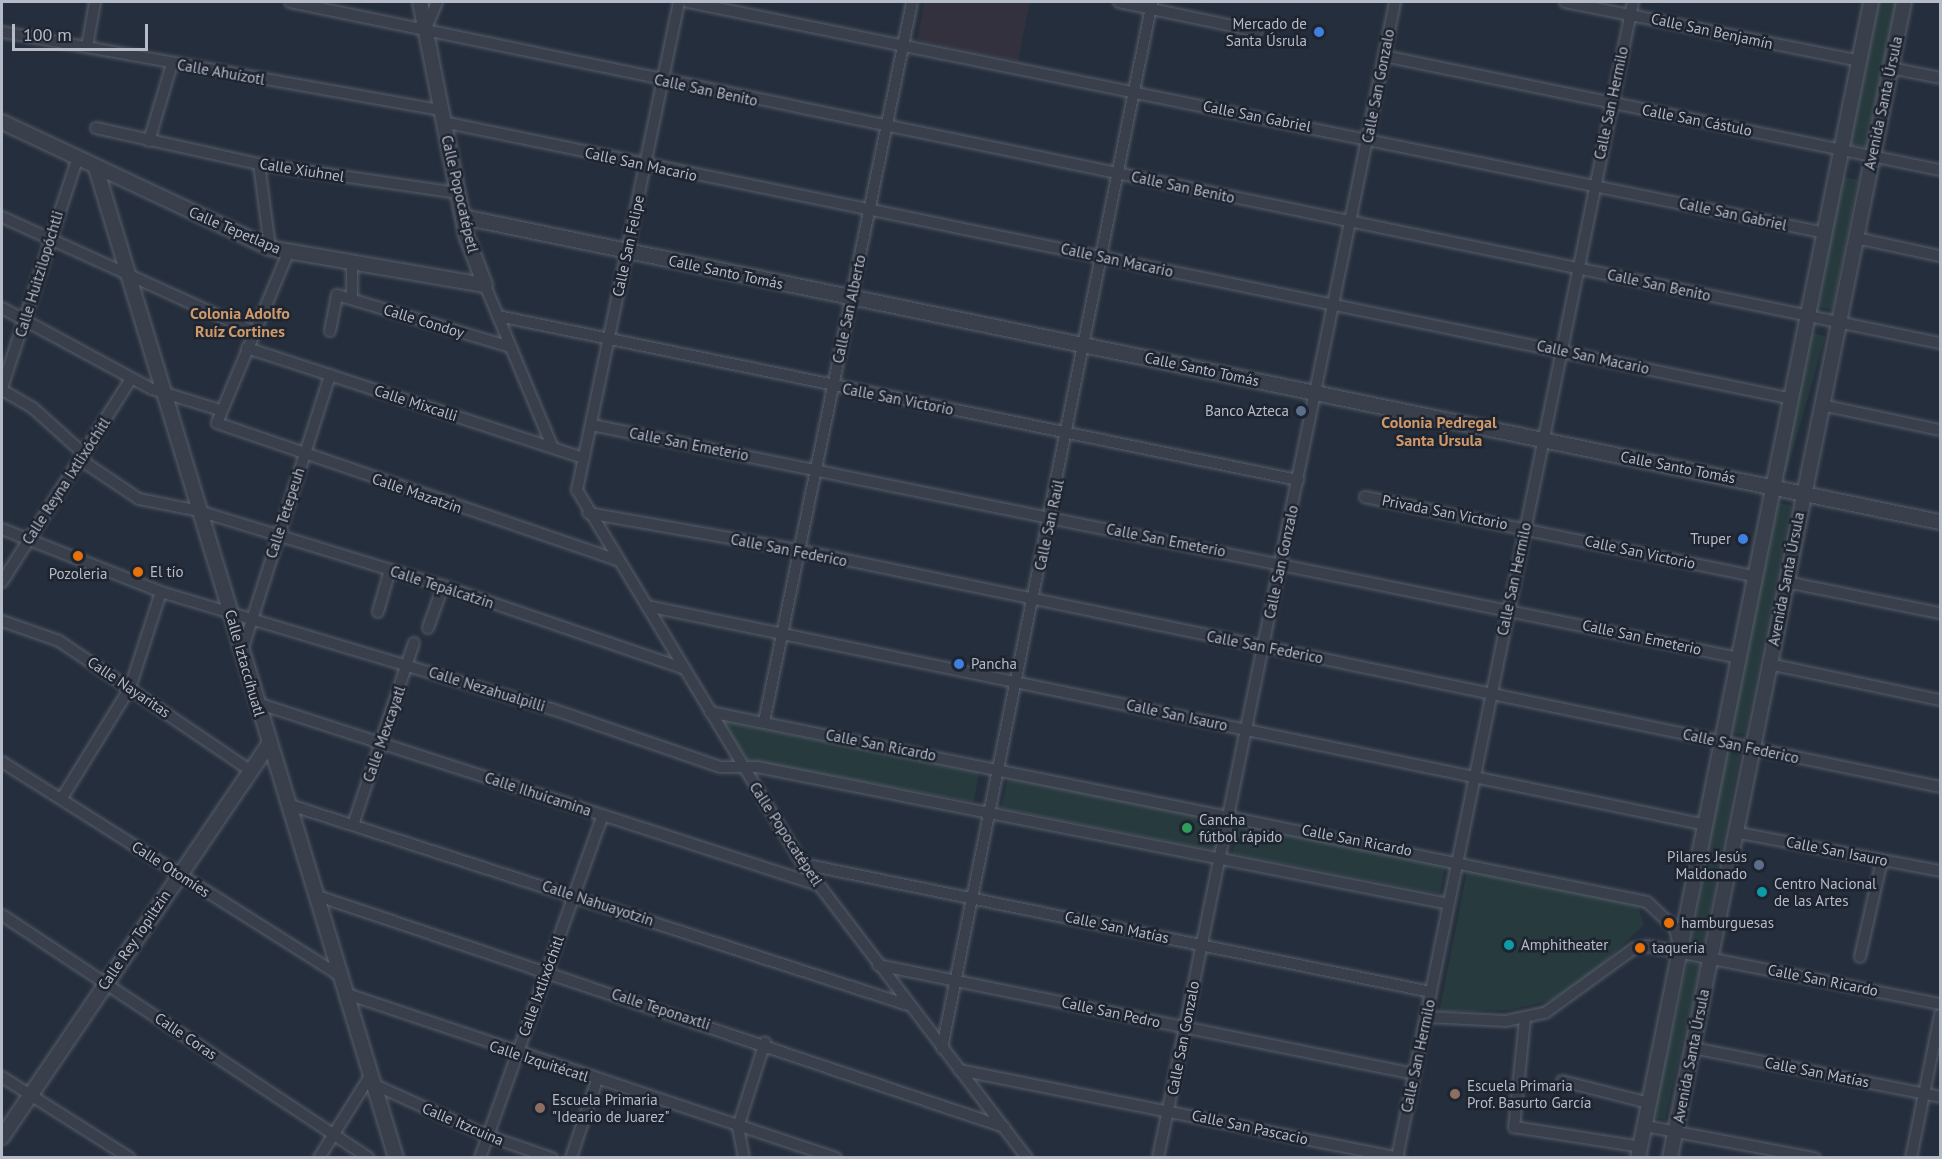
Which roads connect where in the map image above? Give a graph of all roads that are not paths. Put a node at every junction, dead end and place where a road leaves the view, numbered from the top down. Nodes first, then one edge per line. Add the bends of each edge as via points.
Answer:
1 (95, 2) edge
2 (290, 2) edge
3 (420, 2) edge
4 (437, 2) edge
5 (679, 2) edge
6 (688, 2) edge
7 (912, 2) edge
8 (1119, 2) edge
9 (1395, 2) edge
10 (1565, 2) edge
11 (1633, 2) edge
12 (1871, 2) edge
13 (1904, 2) edge
14 (1151, 5) edge
15 (1630, 14) junction
16 (426, 28) junction
17 (1257, 31) dead end
18 (2, 32) edge
19 (903, 46) junction
20 (87, 47) junction
21 (1384, 56) junction
22 (1860, 61) junction
23 (172, 64) junction
24 (1891, 68) junction
25 (1941, 78) edge
26 (663, 81) junction
27 (1135, 92) junction
28 (1611, 103) junction
29 (442, 116) junction
30 (2, 122) edge
31 (96, 128) dead end
32 (886, 128) junction
33 (1368, 139) junction
34 (149, 141) junction
35 (1842, 150) junction
36 (1872, 156) junction
37 (77, 160) junction
38 (259, 164) junction
39 (645, 165) junction
40 (96, 168) junction
41 (1941, 170) edge
42 (1119, 174) junction
43 (1594, 186) junction
44 (457, 193) junction
45 (868, 211) junction
46 (2, 217) edge
47 (463, 217) junction
48 (1350, 222) junction
49 (1825, 233) junction
50 (1856, 238) junction
51 (48, 239) junction
52 (270, 248) junction
53 (627, 251) junction
54 (288, 253) junction
55 (1941, 256) edge
56 (1102, 257) junction
57 (352, 261) junction
58 (1578, 269) junction
59 (131, 278) junction
60 (485, 285) junction
61 (352, 299) junction
62 (851, 299) junction
63 (1333, 305) junction
64 (2, 308) edge
65 (498, 316) junction
66 (1809, 316) junction
67 (26, 320) junction
68 (1838, 322) junction
69 (254, 332) junction
70 (330, 332) dead end
71 (609, 342) junction
72 (1941, 343) edge
73 (1085, 345) junction
74 (510, 347) junction
75 (247, 348) junction
76 (1562, 350) junction
77 (330, 375) junction
78 (131, 380) junction
79 (833, 386) junction
80 (2, 389) edge
81 (165, 392) junction
82 (1315, 392) junction
83 (1792, 399) junction
84 (1821, 405) junction
85 (220, 410) junction
86 (592, 425) junction
87 (1941, 430) edge
88 (1069, 434) junction
89 (1543, 440) junction
90 (552, 446) junction
91 (304, 455) junction
92 (83, 457) junction
93 (584, 458) junction
94 (814, 469) junction
95 (1298, 480) junction
96 (1775, 487) junction
97 (577, 490) joint
98 (1803, 493) junction
99 (1365, 497) dead end
100 (199, 511) junction
101 (588, 513) junction
102 (1050, 516) junction
103 (1941, 522) edge
104 (1525, 527) junction
105 (2, 529) edge
106 (278, 535) junction
107 (28, 540) junction
108 (798, 550) junction
109 (617, 560) junction
110 (1281, 562) junction
111 (390, 570) junction
112 (1755, 576) junction
113 (2, 582) edge
114 (1786, 582) junction
115 (442, 586) junction
116 (161, 592) junction
117 (1033, 600) junction
118 (647, 606) junction
119 (1508, 608) junction
120 (230, 610) junction
121 (378, 612) dead end
122 (1941, 613) edge
123 (253, 617) junction
124 (2, 621) edge
125 (428, 628) dead end
126 (781, 636) junction
127 (414, 643) dead end
128 (1262, 647) junction
129 (242, 651) junction
130 (1739, 658) junction
131 (408, 664) junction
132 (1769, 664) junction
133 (683, 668) junction
134 (1015, 682) junction
135 (130, 688) junction
136 (1491, 691) junction
137 (1941, 700) edge
138 (257, 703) junction
139 (710, 712) junction
140 (764, 722) junction
141 (1246, 730) junction
142 (1722, 742) junction
143 (269, 744) junction
144 (380, 744) junction
145 (1751, 747) junction
146 (2, 762) edge
147 (742, 766) junction
148 (996, 768) junction
149 (248, 769) junction
150 (1474, 777) junction
151 (1941, 787) edge
152 (62, 798) junction
153 (287, 804) junction
154 (987, 811) junction
155 (1229, 814) junction
156 (603, 815) junction
157 (353, 825) junction
158 (1706, 825) junction
159 (1734, 832) junction
160 (1220, 857) junction
161 (1882, 860) junction
162 (1459, 861) junction
163 (803, 864) junction
164 (1941, 871) edge
165 (178, 874) junction
166 (819, 885) junction
167 (315, 895) junction
168 (574, 895) junction
169 (971, 897) junction
170 (1449, 904) junction
171 (2, 915) edge
172 (1202, 944) junction
173 (1680, 952) junction
174 (1860, 957) dead end
175 (1710, 958) junction
176 (878, 965) junction
177 (546, 972) junction
178 (341, 976) junction
179 (955, 978) junction
180 (105, 983) junction
181 (1431, 992) junction
182 (346, 994) junction
183 (1941, 1004) edge
184 (909, 1005) junction
185 (1941, 1015) edge
186 (1426, 1017) junction
187 (1525, 1019) junction
188 (1185, 1027) junction
189 (765, 1042) junction
190 (942, 1048) junction
191 (1693, 1048) junction
192 (517, 1055) junction
193 (959, 1070) junction
194 (1414, 1074) junction
195 (2, 1077) edge
196 (373, 1079) junction
197 (597, 1080) junction
198 (1562, 1081) dead end
199 (28, 1094) junction
200 (1924, 1094) junction
201 (1941, 1097) edge
202 (1649, 1103) junction
203 (1168, 1110) junction
204 (1645, 1126) junction
205 (738, 1127) junction
206 (1005, 1127) junction
207 (1676, 1131) junction
208 (333, 1134) junction
209 (488, 1136) junction
210 (2, 1137) edge
211 (1639, 1152) edge
212 (1398, 1157) edge
213 (130, 1158) edge
214 (319, 1158) edge
215 (369, 1158) edge
216 (396, 1158) edge
217 (480, 1158) edge
218 (552, 1158) edge
219 (572, 1158) edge
220 (744, 1158) edge
221 (836, 1158) edge
222 (1028, 1158) edge
223 (1158, 1158) edge
224 (1670, 1158) edge
225 (1815, 1158) edge
226 (1911, 1158) edge

1 - 20 street
2 - 16 street, Calle San Benito
3 - 16 street, Calle Popocatépetl
4 - 16 street
5 - 26 street, Calle San Felipe
6 - 19 street, Calle San Gabriel
7 - 19 street, Calle San Alberto
8 - 14 street
9 - 21 street, Calle San Gonzalo
10 - 15 street, Calle San Benjamín
11 - 15 street, Calle San Hermilo
12 - 22 street, Avenida Santa Úrsula
13 - 24 street, Avenida Santa Úrsula
14 - 17 street
14 - 27 street, Calle San Raúl
15 - 22 street, Calle San Benjamín
15 - 28 street, Calle San Hermilo
16 - 26 street, Calle San Benito
16 - 29 street, Calle Popocatépetl
18 - 20 street, Calle Ahuízotl
19 - 27 street, Calle San Gabriel
19 - 32 street, Calle San Alberto
20 - 23 street, Calle Ahuízotl
21 - 28 street, Calle San Cástulo
21 - 33 street, Calle San Gonzalo
22 - 35 street, Avenida Santa Úrsula
23 - 29 street, Calle Ahuízotl
23 - 34 street
24 - 25 street
24 - 36 street, Avenida Santa Úrsula
26 - 32 street, Calle San Benito
26 - 39 street, Calle San Felipe
27 - 33 street, Calle San Gabriel
27 - 42 street, Calle San Raúl
28 - 35 street, Calle San Cástulo
28 - 43 street, Calle San Hermilo
29 - 39 street, Calle San Macario
29 - 44 street, Calle Popocatépetl
30 - 37 street, Calle Tepetlapa
31 - 34 street, Calle Xiuhnel
32 - 42 street, Calle San Benito
32 - 45 street, Calle San Alberto
33 - 43 street, Calle San Gabriel
33 - 48 street, Calle San Gonzalo
34 - 38 street, Calle Xiuhnel
35 - 36 street, Calle San Cástulo
35 - 49 street, Avenida Santa Úrsula
36 - 41 street, Calle San Cástulo
36 - 50 street, Avenida Santa Úrsula
37 - 40 street, Calle Tepetlapa
37 - 51 street, Calle Huitzilopóchtli
38 - 44 street, Calle Xiuhnel
38 - 52 street
39 - 45 street, Calle San Macario
39 - 53 street, Calle San Felipe
40 - 52 street, Calle Tepetlapa
40 - 59 street, Calle Iztaccíhuatl
42 - 48 street, Calle San Benito
42 - 56 street, Calle San Raúl
43 - 49 street, Calle San Gabriel
43 - 58 street, Calle San Hermilo
44 - 47 street, Calle Popocatépetl
45 - 56 street, Calle San Macario
45 - 62 street, Calle San Alberto
46 - 51 street
47 - 53 street, Calle Santo Tomás
47 - 60 street, Calle Popocatépetl
48 - 58 street, Calle San Benito
48 - 63 street, Calle San Gonzalo
49 - 66 street, Avenida Santa Úrsula
50 - 55 street
50 - 68 street, Avenida Santa Úrsula
51 - 59 street
51 - 67 street, Calle Huitzilopóchtli
52 - 54 street, Calle Tepetlapa
53 - 62 street, Calle Santo Tomás
53 - 71 street, Calle San Felipe
54 - 57 street, Calle Tepetlapa
54 - 69 street
56 - 63 street, Calle San Macario
56 - 73 street, Calle San Raúl
57 - 60 street, Calle Tepetlapa
57 - 61 street
58 - 66 street, Calle San Benito
58 - 76 street, Calle San Hermilo
59 - 69 street
59 - 81 street, Calle Iztaccíhuatl
60 - 65 street, Calle Popocatépetl
61 - 70 street, Calle Condoy via 337,296
61 - 74 street, Calle Condoy
62 - 73 street, Calle Santo Tomás
62 - 79 street, Calle San Alberto
63 - 76 street, Calle San Macario
63 - 82 street, Calle San Gonzalo
64 - 67 street
65 - 71 street, Calle San Victorio
65 - 74 street, Calle Popocatépetl
66 - 68 street, Calle San Benito
66 - 83 street, Avenida Santa Úrsula
67 - 78 street
67 - 80 street, Calle Huitzilopóchtli
68 - 72 street, Calle San Benito
68 - 84 street, Avenida Santa Úrsula
69 - 75 street
71 - 79 street, Calle San Victorio
71 - 86 street, Calle San Felipe
73 - 82 street, Calle Santo Tomás
73 - 88 street, Calle San Raúl
74 - 90 street, Calle Popocatépetl
75 - 77 street, Calle Mixcalli
75 - 85 street
76 - 83 street, Calle San Macario
76 - 89 street, Calle San Hermilo
77 - 90 street, Calle Mixcalli
77 - 91 street, Calle Tetepeuh
78 - 81 street
78 - 92 street, Calle Reyna Ixtlixóchitl
79 - 88 street, Calle San Victorio
79 - 94 street, Calle San Alberto
80 - 92 street, Calle Tepálcatzin via 33,408
81 - 85 street
81 - 100 street, Calle Iztaccíhuatl
82 - 89 street, Calle Santo Tomás
82 - 95 street, Calle San Gonzalo
83 - 96 street, Avenida Santa Úrsula
84 - 87 street
84 - 98 street, Avenida Santa Úrsula
85 - 91 street, Calle Mazatzin via 217,423
86 - 93 street, Calle San Felipe
86 - 94 street, Calle San Emeterio
88 - 95 street, Calle San Victorio
88 - 102 street, Calle San Raúl
89 - 96 street, Calle Santo Tomás
89 - 104 street, Calle San Hermilo
90 - 93 street, Calle Mixcalli
91 - 106 street, Calle Tetepeuh
91 - 109 street, Calle Mazatzin
92 - 100 street, Calle Tepálcatzin via 139,499
92 - 107 street, Calle Reyna Ixtlixóchitl
93 - 97 street, Calle San Felipe
94 - 102 street, Calle San Emeterio
94 - 108 street, Calle San Alberto
95 - 110 street, Calle San Gonzalo
96 - 98 street, Calle Santo Tomás
96 - 112 street, Avenida Santa Úrsula
97 - 101 street, Calle Popocatépetl
98 - 103 street, Calle Santo Tomás
98 - 114 street, Avenida Santa Úrsula
99 - 104 street, Privada San Victorio
100 - 106 street, Calle Tepálcatzin
100 - 120 street, Calle Iztaccíhuatl
101 - 108 street, Calle San Federico
101 - 109 street, Calle Popocatépetl
102 - 110 street, Calle San Emeterio
102 - 117 street, Calle San Raúl
104 - 112 street, Calle San Victorio
104 - 119 street, Calle San Hermilo
105 - 107 street, Calle Nezahualpilli
106 - 111 street, Calle Tepálcatzin
106 - 123 street, Calle Tetepeuh
107 - 113 street, Calle Reyna Ixtlixóchitl
107 - 116 street, Calle Nezahualpilli
108 - 117 street, Calle San Federico
108 - 126 street, Calle San Alberto
109 - 118 street, Calle Popocatépetl
110 - 119 street, Calle San Emeterio
110 - 128 street, Calle San Gonzalo
111 - 115 street, Calle Tepálcatzin
111 - 121 street
112 - 130 street, Avenida Santa Úrsula
114 - 122 street
114 - 132 street, Avenida Santa Úrsula
115 - 125 street
115 - 133 street, Calle Tepálcatzin
116 - 120 street, Calle Nezahualpilli
116 - 135 street
117 - 128 street, Calle San Federico
117 - 134 street, Calle San Raúl
118 - 126 street, Calle San Isauro
118 - 133 street, Calle Popocatépetl
119 - 130 street, Calle San Emeterio
119 - 136 street, Calle San Hermilo
120 - 123 street, Calle Nezahualpilli
120 - 129 street, Calle Iztaccíhuatl
123 - 129 street, Calle Tetepeuh
123 - 131 street, Calle Nezahualpilli
124 - 135 street, Calle Nayaritas via 59,641
126 - 134 street, Calle San Isauro
126 - 140 street, Calle San Alberto
127 - 131 street, Calle Mexcayatl
128 - 136 street, Calle San Federico
128 - 141 street, Calle San Gonzalo
129 - 138 street, Calle Iztaccíhuatl
130 - 142 street, Avenida Santa Úrsula
131 - 144 street, Calle Mexcayatl
131 - 147 street, Calle Nezahualpilli via 720,767
132 - 137 street
132 - 145 street, Avenida Santa Úrsula
133 - 139 street, Calle Popocatépetl
134 - 141 street, Calle San Isauro
134 - 148 street, Calle San Raúl
135 - 149 street, Calle Nayaritas
135 - 152 street
136 - 142 street, Calle San Federico
136 - 150 street, Calle San Hermilo
138 - 143 street, Calle Iztaccíhuatl
138 - 144 street, Calle Ilhuicamina
139 - 140 street, Calle San Ricardo
139 - 147 street, Calle Popocatépetl
140 - 148 street, Calle San Ricardo
141 - 150 street, Calle San Isauro
141 - 155 street, Calle San Gonzalo
142 - 145 street, Calle San Federico
142 - 158 street, Avenida Santa Úrsula
143 - 149 street, Calle Rey Topiltzin
143 - 153 street, Calle Iztaccíhuatl
144 - 156 street, Calle Ilhuicamina
144 - 157 street, Calle Mexcayatl
145 - 151 street, Calle San Federico
145 - 159 street, Avenida Santa Úrsula
146 - 152 street, Calle Otomíes
147 - 154 street
147 - 163 street, Calle Popocatépetl
148 - 154 street, Calle San Raúl
148 - 155 street, Calle San Ricardo
149 - 165 street, Calle Rey Topiltzin
150 - 158 street, Calle San Isauro
150 - 162 street, Calle San Hermilo
152 - 165 street, Calle Otomíes
153 - 157 street, Calle Nahuayotzin
153 - 167 street, Calle Iztaccíhuatl
154 - 160 street
154 - 169 street, Calle San Raúl
155 - 160 street, Calle San Gonzalo
155 - 162 street, Calle San Ricardo
156 - 166 street, Calle Ilhuicamina
156 - 168 street, Calle Ixtlixóchitl
157 - 168 street, Calle Nahuayotzin
158 - 173 street, Avenida Santa Úrsula
159 - 161 street, Calle San Isauro
159 - 175 street, Avenida Santa Úrsula
160 - 170 street
160 - 172 street, Calle San Gonzalo
161 - 164 street, Calle San Isauro
161 - 174 street
162 - 170 street, Calle San Hermilo
162 - 173 street, Calle San Ricardo via 1647,902 1675,928
163 - 166 street, Calle Popocatépetl
163 - 169 street, Calle San Matías
165 - 178 street, Calle Otomíes
165 - 180 street, Calle Rey Topiltzin
166 - 176 street, Calle Popocatépetl
167 - 177 street, Calle Teponaxtli
167 - 178 street, Calle Iztaccíhuatl
168 - 177 street, Calle Ixtlixóchitl
168 - 184 street, Calle Nahuayotzin
169 - 172 street, Calle San Matías
169 - 179 street, Calle San Raúl
170 - 181 street, Calle San Hermilo
171 - 180 street, Calle Coras
172 - 181 street, Calle San Matías
172 - 188 street, Calle San Gonzalo
173 - 175 street, Calle San Ricardo
173 - 187 street via 1640,946 1565,1004
173 - 202 street, Avenida Santa Úrsula
175 - 183 street, Calle San Ricardo
175 - 191 street, Avenida Santa Úrsula
176 - 179 street, Calle San Pedro
176 - 184 street, Calle Popocatépetl
177 - 189 street, Calle Teponaxtli
177 - 192 street, Calle Ixtlixóchitl
178 - 182 street, Calle Iztaccíhuatl
179 - 188 street, Calle San Pedro
179 - 190 street, Calle San Raúl
180 - 199 street, Calle Rey Topiltzin
180 - 208 street, Calle Coras
181 - 186 street, Calle San Hermilo
182 - 192 street, Calle Izquitécatl
182 - 196 street, Calle Iztaccíhuatl
184 - 190 street, Calle Popocatépetl
185 - 200 street
186 - 187 street
186 - 194 street, Calle San Hermilo
187 - 211 street via 1514,1127
188 - 194 street, Calle San Pedro
188 - 203 street, Calle San Gonzalo
189 - 205 street
189 - 206 street, Calle Teponaxtli
190 - 193 street, Calle Popocatépetl
191 - 200 street, Calle San Matías
191 - 207 street, Avenida Santa Úrsula
192 - 197 street, Calle Izquitécatl
192 - 209 street, Calle Ixtlixóchitl
193 - 203 street, Calle San Pascacio
193 - 206 street, Calle Popocatépetl
194 - 212 street, Calle San Hermilo
195 - 199 street
196 - 208 street
196 - 209 street, Calle Itzcuina
196 - 216 street, Calle Iztaccíhuatl
197 - 205 street, Calle Izquitécatl
197 - 219 street
198 - 202 street
199 - 210 street, Calle Rey Topiltzin
199 - 213 street
200 - 201 street, Calle San Matías
200 - 226 street
202 - 204 street, Avenida Santa Úrsula
203 - 212 street, Calle San Pascacio
203 - 223 street, Calle San Gonzalo
204 - 207 street
204 - 211 street, Avenida Santa Úrsula
205 - 220 street
205 - 221 street, Calle Izquitécatl
206 - 222 street, Calle Popocatépetl
207 - 224 street, Avenida Santa Úrsula
207 - 225 street
208 - 214 street
208 - 215 street, Calle Coras
209 - 217 street, Calle Ixtlixóchitl
209 - 218 street, Calle Itzcuina

